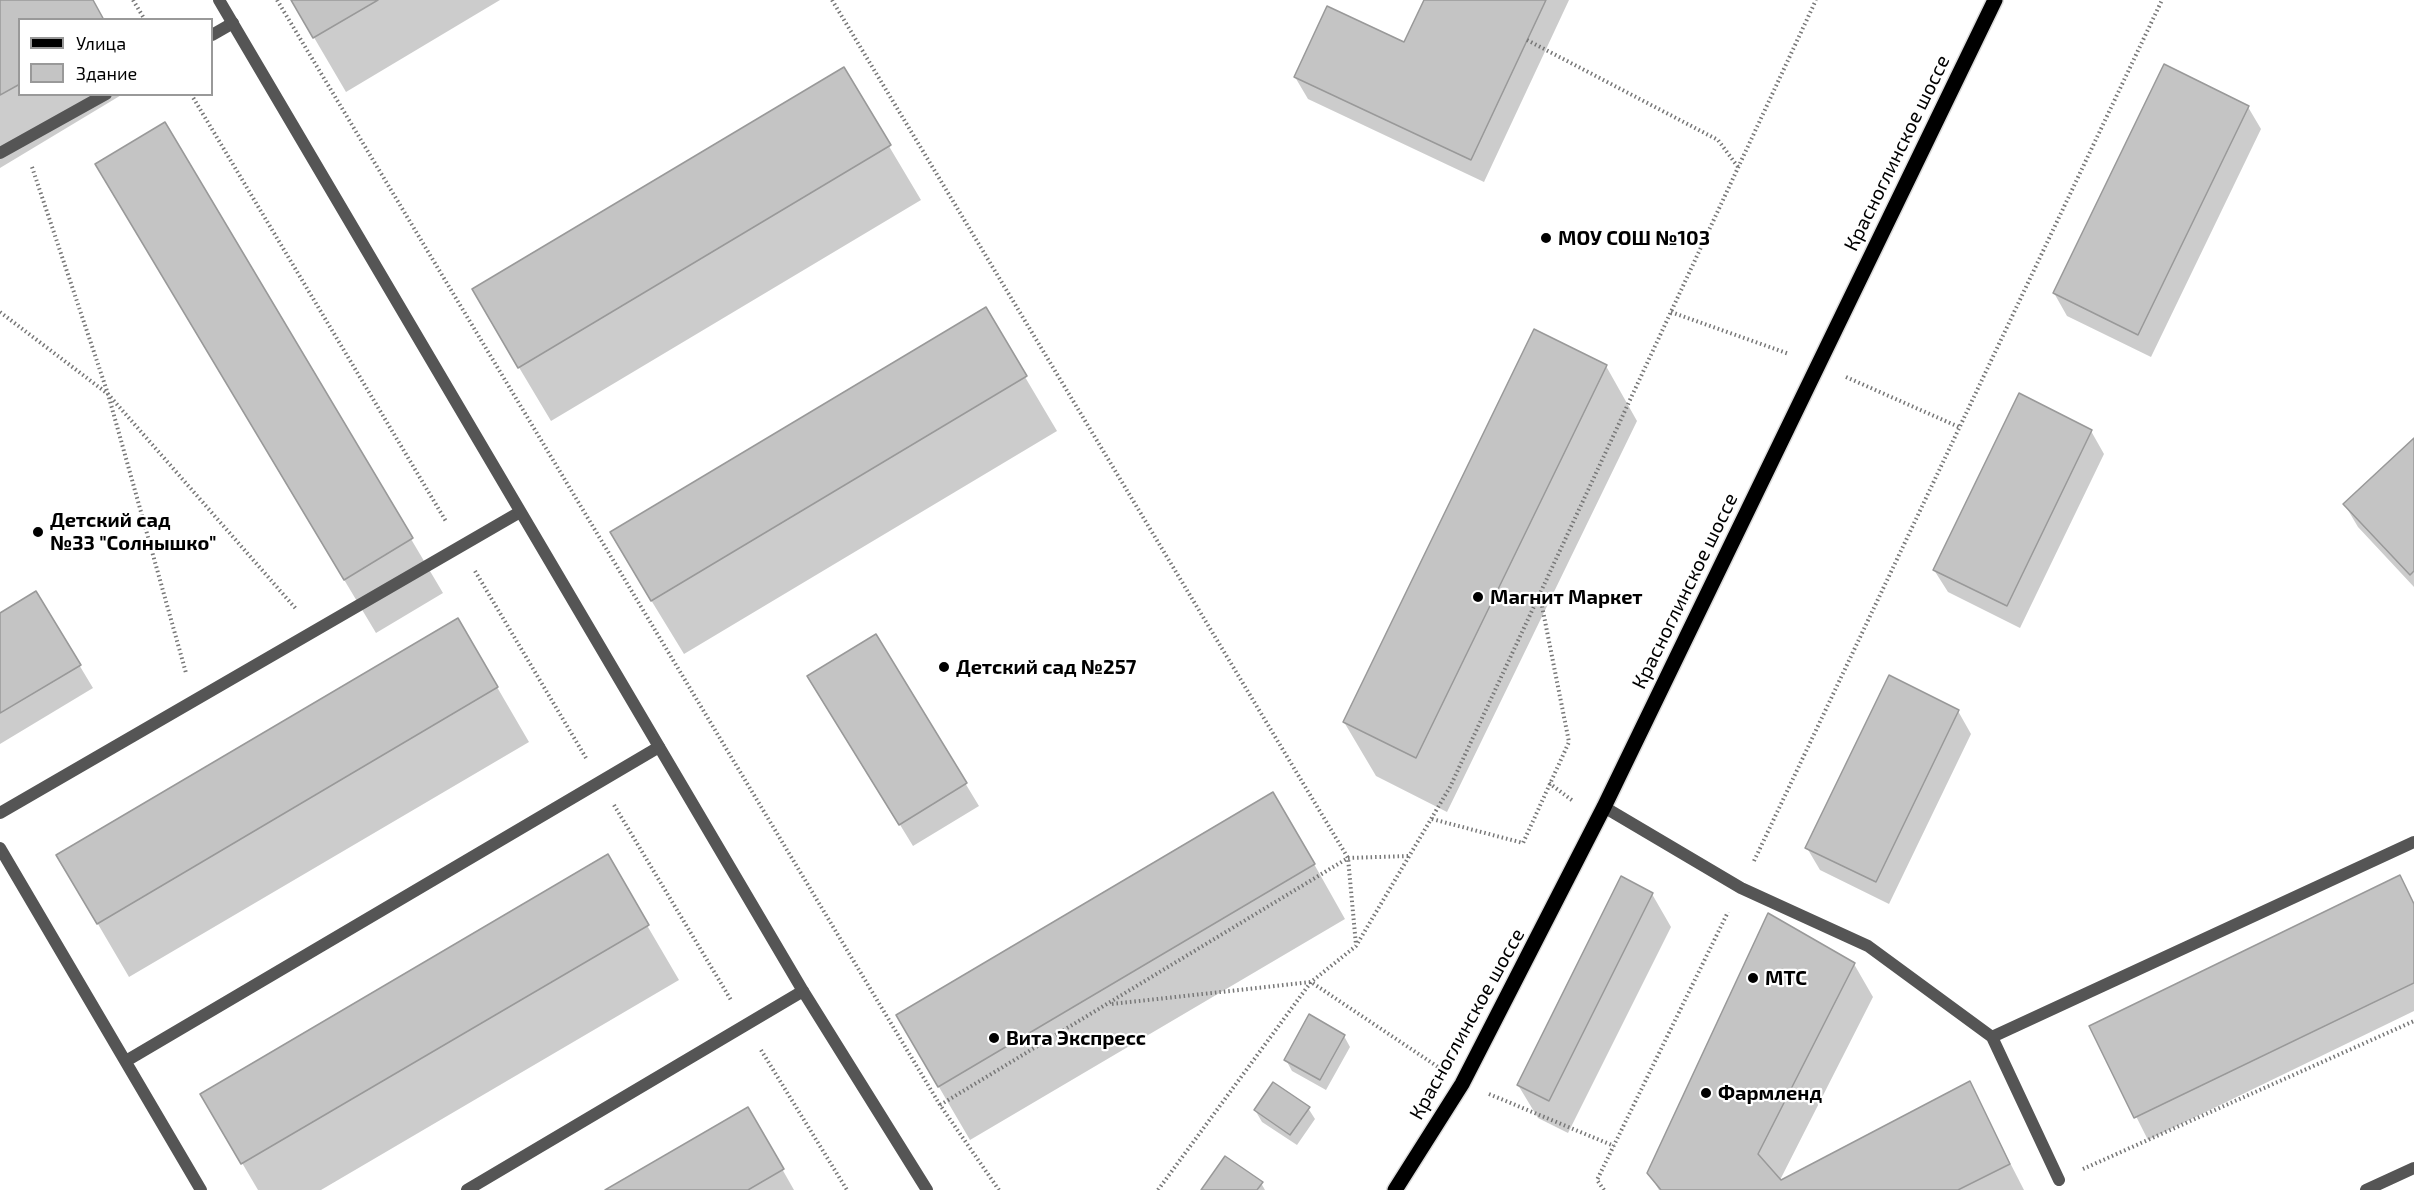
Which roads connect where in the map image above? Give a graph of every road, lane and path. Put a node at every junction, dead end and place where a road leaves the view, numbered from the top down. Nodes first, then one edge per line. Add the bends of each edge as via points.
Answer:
1 (133, 0) edge
2 (219, 0) edge
3 (278, 0) edge
4 (832, 0) edge
5 (1816, 0) edge
6 (1995, 0) edge
7 (2162, 0) edge
8 (144, 18) edge
9 (233, 23) junction
10 (213, 34) edge
11 (1527, 40) dead end
12 (102, 96) edge
13 (192, 96) edge
14 (23, 141) junction
15 (0, 153) edge
16 (1738, 168) junction
17 (0, 312) edge
18 (108, 394) junction
19 (520, 512) junction
20 (461, 548) junction
21 (1539, 595) junction
22 (316, 632) junction
23 (194, 702) junction
24 (659, 747) junction
25 (600, 782) junction
26 (1549, 783) junction
27 (0, 813) edge
28 (1601, 813) junction
29 (1432, 819) junction
30 (2414, 842) edge
31 (0, 848) edge
32 (1410, 856) junction
33 (1348, 858) junction
34 (1741, 888) junction
35 (1356, 946) junction
36 (1311, 982) junction
37 (803, 991) junction
38 (1109, 1005) junction
39 (2414, 1021) edge
40 (746, 1026) junction
41 (1992, 1037) junction
42 (126, 1061) junction
43 (940, 1105) junction
44 (2414, 1168) edge
45 (2059, 1180) joint
46 (925, 1189) edge
47 (201, 1190) edge
48 (467, 1190) edge
49 (847, 1190) edge
50 (999, 1190) edge
51 (1158, 1190) edge
52 (1395, 1190) edge
53 (1604, 1190) edge
54 (2366, 1190) edge

1 - 8 path
2 - 9 street
3 - 43 path
4 - 33 path
5 - 16 path
6 - 28 main road, Красноглинское шоссе
7 - 34 path
9 - 10 street
9 - 19 street
11 - 16 path via 1718,140
12 - 14 street
13 - 20 path
14 - 15 street
14 - 18 path
16 - 21 path
17 - 18 path
18 - 22 path
18 - 23 path
19 - 20 street
19 - 24 street
20 - 22 street
20 - 25 path
21 - 26 path via 1569,742
21 - 29 path
22 - 23 street
23 - 27 street
24 - 25 street
24 - 37 street
25 - 40 path
25 - 42 street
26 - 28 path
26 - 29 path via 1522,843
28 - 34 street
28 - 52 main road, Красноглинское шоссе via 1462,1084
29 - 32 path
30 - 41 street
31 - 42 street
32 - 33 path
32 - 35 path
33 - 35 path
33 - 38 path
34 - 41 street via 1868,946
34 - 53 path via 1597,1180
35 - 36 path
36 - 38 path
36 - 51 path
37 - 40 street
37 - 46 street
38 - 43 path
39 - 45 path
40 - 48 street
40 - 49 path
41 - 45 street
42 - 47 street
43 - 50 path
44 - 54 street

